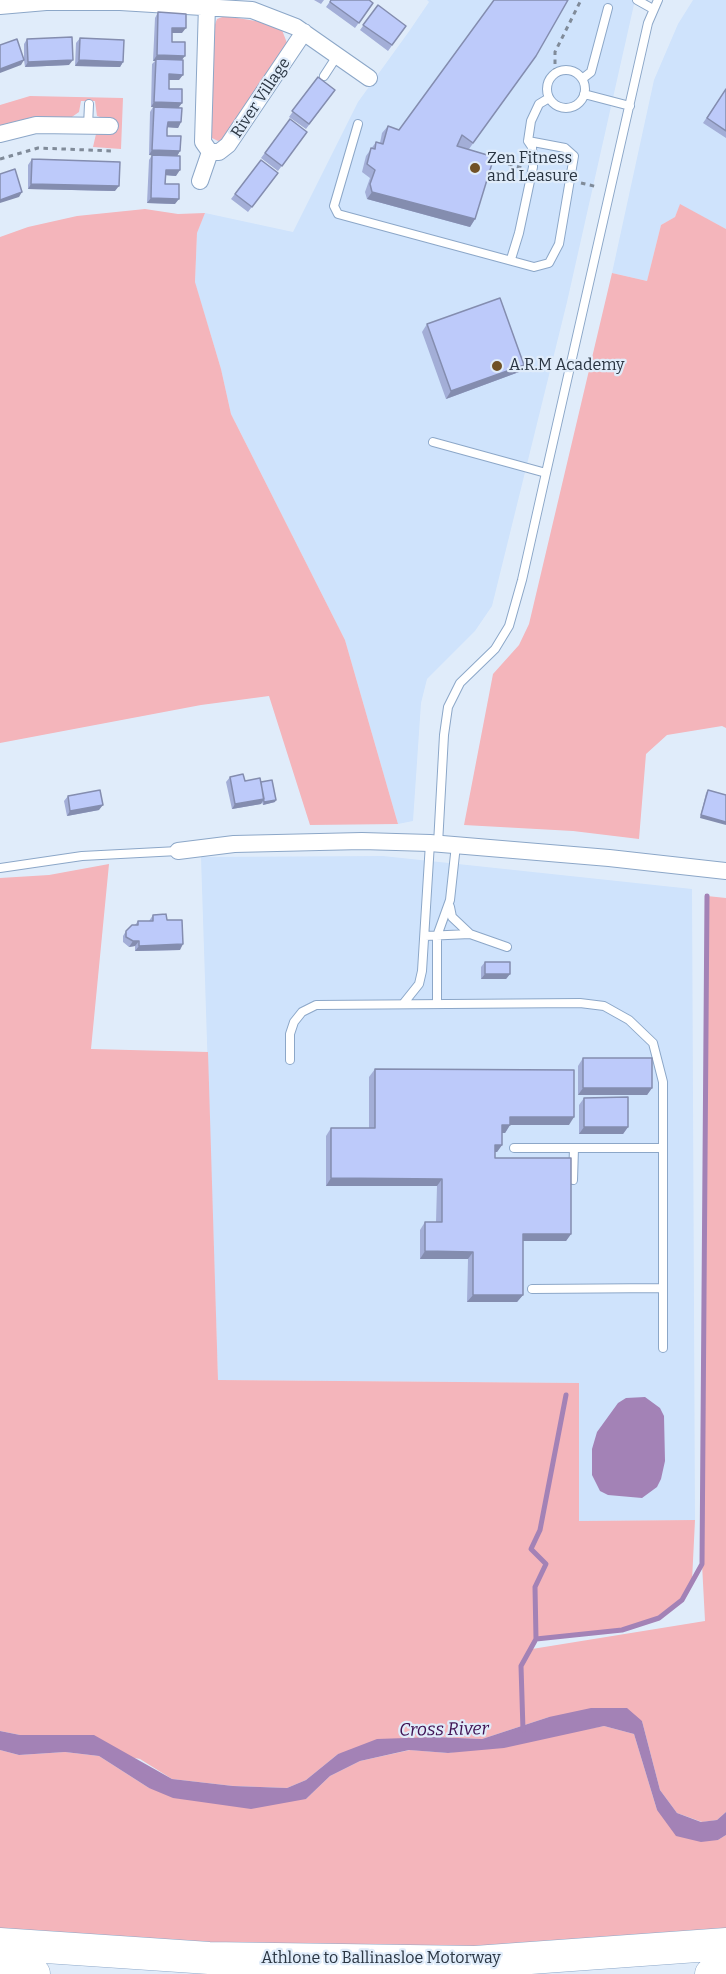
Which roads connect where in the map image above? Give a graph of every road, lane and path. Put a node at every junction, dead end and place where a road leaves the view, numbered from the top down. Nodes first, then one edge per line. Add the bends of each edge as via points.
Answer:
1 (581, 0) edge
2 (637, 0) edge
3 (658, 0) edge
4 (120, 1) edge
5 (207, 5) junction
6 (0, 6) edge
7 (608, 8) dead end
8 (653, 9) junction
9 (304, 32) junction
10 (337, 56) junction
11 (555, 73) junction
12 (324, 76) dead end
13 (369, 78) dead end
14 (582, 79) junction
15 (584, 94) junction
16 (549, 98) junction
17 (89, 104) dead end
18 (630, 106) junction
19 (358, 124) dead end
20 (88, 126) junction
21 (110, 126) dead end
22 (0, 134) edge
23 (528, 141) junction
24 (113, 151) dead end
25 (210, 152) junction
26 (0, 159) edge
27 (489, 159) edge
28 (532, 171) junction
29 (571, 180) junction
30 (200, 181) dead end
31 (611, 191) junction
32 (511, 259) junction
33 (433, 442) dead end
34 (546, 472) junction
35 (434, 844) junction
36 (456, 845) junction
37 (178, 851) joint
38 (0, 868) edge
39 (726, 871) edge
40 (450, 900) junction
41 (470, 934) junction
42 (425, 936) junction
43 (437, 936) junction
44 (507, 947) dead end
45 (437, 1003) junction
46 (403, 1004) junction
47 (290, 1060) dead end
48 (514, 1148) dead end
49 (574, 1148) junction
50 (663, 1148) junction
51 (573, 1180) edge
52 (663, 1288) junction
53 (532, 1289) dead end
54 (663, 1348) dead end
55 (0, 1944) edge
56 (726, 1944) edge
57 (0, 1972) edge
58 (726, 1973) edge
59 (34, 1974) edge
60 (711, 1974) edge

1 - 11 path via 555,52
2 - 8 lane
3 - 8 lane
4 - 5 street
4 - 6 street
5 - 9 street via 262,12
5 - 25 street, River Village via 203,142
7 - 14 lane via 591,72
8 - 18 lane
9 - 10 street
9 - 25 street, River Village via 228,145 219,152
10 - 12 lane
10 - 13 street
11 - 14 lane via 568,70
11 - 16 lane via 548,82
14 - 15 lane
15 - 16 lane via 573,107 559,107
15 - 18 lane
16 - 23 lane via 539,104
17 - 20 lane
18 - 31 lane
19 - 32 lane via 334,206 338,214
20 - 21 street
20 - 22 street via 36,124
23 - 28 lane via 532,147
23 - 29 lane via 565,148 574,156
24 - 26 path via 38,148
25 - 30 street
27 - 28 path
28 - 29 path
28 - 32 lane
29 - 31 path
29 - 32 lane via 559,244 549,264 534,267
31 - 34 lane
33 - 34 lane
34 - 35 lane via 509,626 495,649 460,683 448,707
35 - 36 street
35 - 37 street via 234,844
35 - 42 lane
36 - 39 street
36 - 40 lane
37 - 38 lane via 81,856
40 - 41 lane via 452,917
40 - 43 lane
41 - 43 lane
41 - 44 lane
42 - 43 lane
42 - 46 lane via 418,984
43 - 45 lane
45 - 46 lane
45 - 50 lane via 580,1003 604,1006 629,1020 653,1043 660,1062
46 - 47 lane via 316,1005 302,1012 294,1022
48 - 49 lane
49 - 50 lane
49 - 51 lane
50 - 52 lane
52 - 53 lane
52 - 54 lane
55 - 56 highway, Athlone to Ballinasloe Motorway via 208,1958 475,1962
57 - 59 highway
58 - 60 highway

